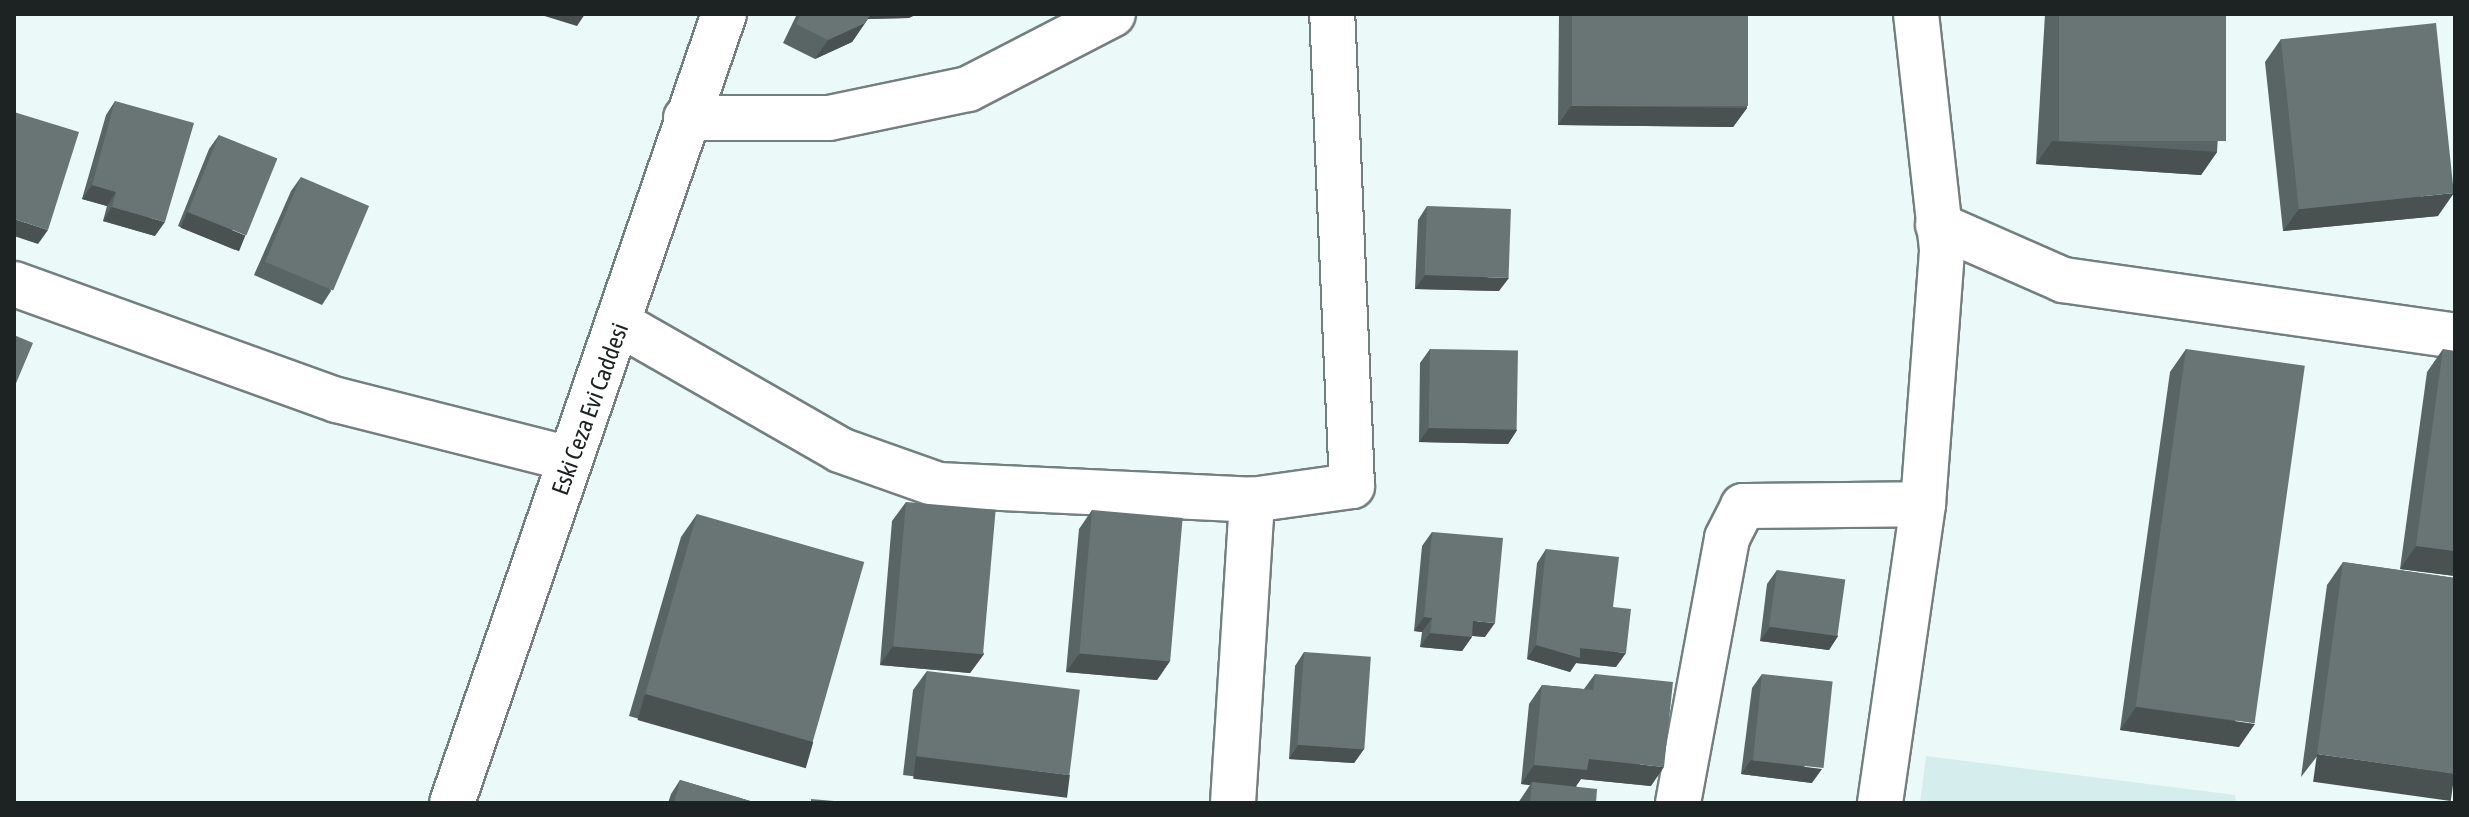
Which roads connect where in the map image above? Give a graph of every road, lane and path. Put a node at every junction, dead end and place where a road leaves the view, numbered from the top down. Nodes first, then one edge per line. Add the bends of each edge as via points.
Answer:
1 (724, 14) edge
2 (1113, 14) edge
3 (1332, 14) edge
4 (1916, 14) edge
5 (686, 118) junction
6 (1938, 225) junction
7 (14, 284) edge
8 (622, 325) junction
9 (2455, 336) edge
10 (570, 459) junction
11 (1252, 500) junction
12 (1923, 504) junction
13 (452, 803) edge
14 (1233, 803) edge
15 (1678, 803) edge
16 (1880, 803) edge

1 - 5 street, Eski Ceza Evi Caddesi
2 - 5 street via 968,89 829,118
3 - 11 street via 1352,486
4 - 6 street
5 - 8 street, Eski Ceza Evi Caddesi
6 - 9 street via 2063,280
6 - 12 street
7 - 10 street via 337,400
8 - 10 street, Eski Ceza Evi Caddesi
8 - 11 street via 840,450 939,485
10 - 13 street, Eski Ceza Evi Caddesi
11 - 14 street
12 - 15 street via 1743,506 1727,538
12 - 16 street

